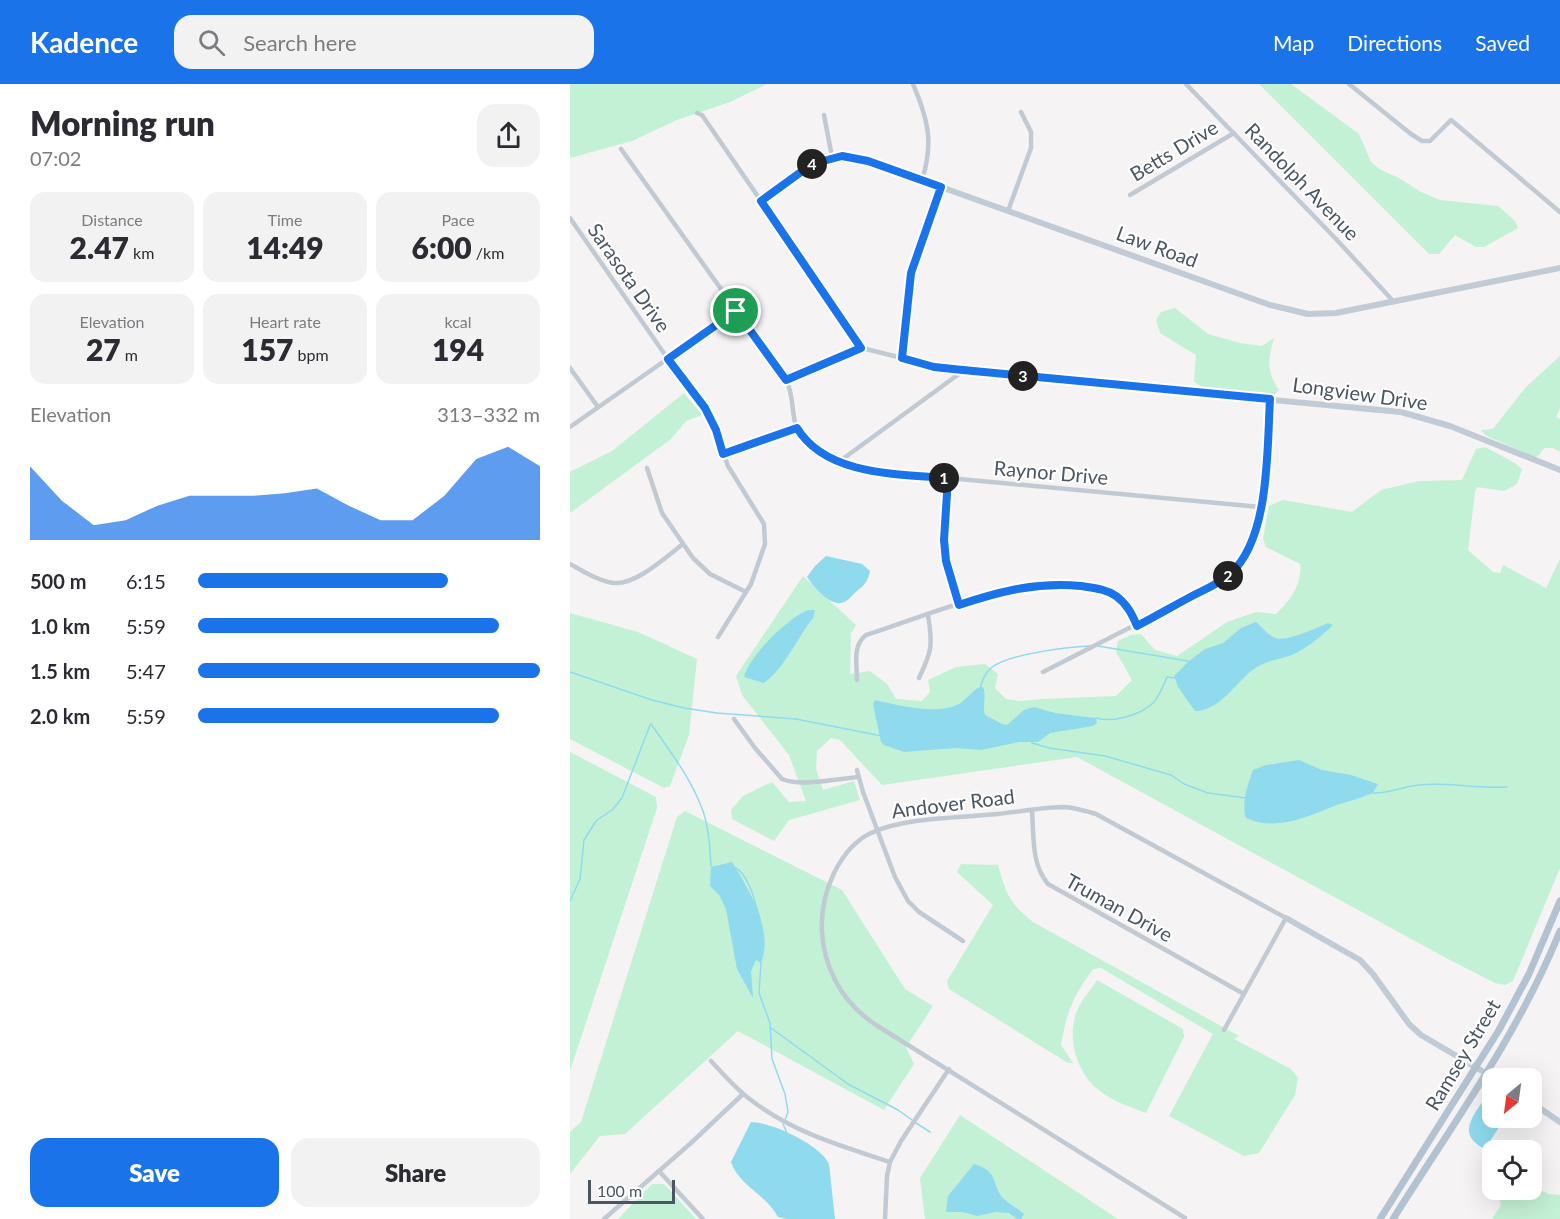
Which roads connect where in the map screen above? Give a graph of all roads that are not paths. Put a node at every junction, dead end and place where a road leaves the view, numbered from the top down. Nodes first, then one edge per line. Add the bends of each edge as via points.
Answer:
1 (913, 84) edge
2 (1186, 84) edge
3 (1349, 84) edge
4 (1021, 112) dead end
5 (697, 113) dead end
6 (824, 115) dead end
7 (1234, 133) junction
8 (621, 149) dead end
9 (832, 157) junction
10 (921, 180) junction
11 (941, 187) junction
12 (1130, 195) dead end
13 (761, 201) junction
14 (1008, 211) junction
15 (1560, 212) edge
16 (570, 219) edge
17 (1560, 268) edge
18 (1394, 302) junction
19 (736, 311) junction
20 (861, 348) junction
21 (902, 358) junction
22 (668, 359) junction
23 (570, 368) edge
24 (963, 370) junction
25 (786, 380) junction
26 (1270, 399) junction
27 (598, 407) junction
28 (570, 427) edge
29 (797, 428) junction
30 (723, 454) junction
31 (840, 461) junction
32 (647, 468) dead end
33 (1560, 470) edge
34 (948, 478) junction
35 (1260, 507) junction
36 (683, 544) junction
37 (570, 564) edge
38 (746, 592) junction
39 (959, 605) junction
40 (928, 615) junction
41 (1137, 626) junction
42 (718, 637) dead end
43 (1043, 672) dead end
44 (920, 678) dead end
45 (857, 680) dead end
46 (734, 719) dead end
47 (857, 770) dead end
48 (858, 777) junction
49 (1032, 811) junction
50 (877, 831) junction
51 (1560, 901) edge
52 (1286, 918) junction
53 (1560, 931) edge
54 (963, 941) dead end
55 (1244, 994) junction
56 (1224, 1030) dead end
57 (711, 1061) dead end
58 (1477, 1067) junction
59 (1489, 1068) edge
60 (949, 1069) junction
61 (1482, 1070) edge
62 (1482, 1079) edge
63 (743, 1094) junction
64 (1542, 1110) edge
65 (1560, 1122) edge
66 (890, 1162) junction
67 (659, 1171) junction
68 (1185, 1218) edge
69 (604, 1219) edge
70 (703, 1219) edge
71 (885, 1219) edge
72 (1380, 1219) edge
73 (1393, 1219) edge

1 - 10 street via 929,134 929,153
2 - 7 street, Randolph Avenue
3 - 15 street via 1422,141 1430,141 1451,120
4 - 14 street via 1031,132 1031,148
5 - 13 street
6 - 9 street
7 - 12 street, Betts Drive
7 - 18 street, Randolph Avenue
8 - 19 street
9 - 10 street, Law Road via 860,159
9 - 13 street, Law Road via 812,164
10 - 11 street, Law Road
11 - 14 street, Law Road
11 - 21 street via 911,273
13 - 20 street
14 - 18 street, Law Road via 1292,311 1336,313
16 - 22 street, Sarasota Drive
17 - 18 street, Law Road
19 - 22 street
19 - 25 street
20 - 21 street, Longview Drive
20 - 25 street
21 - 24 street, Longview Drive
22 - 27 street
22 - 30 street, Sarasota Drive via 705,408
23 - 27 street
24 - 26 street, Longview Drive
24 - 31 street
25 - 29 street
26 - 33 street, Longview Drive via 1414,415
26 - 35 street
27 - 28 street
29 - 30 street
29 - 31 street, Raynor Drive via 813,445
30 - 38 street, Sarasota Drive via 765,528 764,548
31 - 34 street, Raynor Drive via 861,468
32 - 36 street via 662,513
34 - 35 street, Raynor Drive
34 - 39 street via 944,540
35 - 41 street via 1252,544 1231,573
36 - 37 street via 638,577 620,583 597,578
36 - 38 street via 710,574
38 - 42 street, Sarasota Drive
39 - 40 street
39 - 41 street via 1027,586 1098,588 1122,601
40 - 44 street via 931,651
40 - 45 street via 863,637 857,647
41 - 43 street
46 - 48 street via 782,779 805,782
47 - 48 street
48 - 50 street
49 - 50 street, Andover Road via 910,823
49 - 52 street, Andover Road via 1065,807 1107,819
49 - 55 street, Truman Drive via 1035,860 1048,884
50 - 54 street via 908,901
50 - 60 street, Andover Road via 849,850 830,882 821,921 825,956 839,990 857,1011
51 - 58 main road, Ramsey Street via 1519,993
52 - 55 street
52 - 58 street, Andover Road via 1360,960 1417,1033
53 - 59 main road, Ramsey Street via 1520,1017
55 - 56 street
57 - 63 street
58 - 61 street, Andover Road
58 - 72 main road, Ramsey Street
60 - 66 street
60 - 68 street, Andover Road
62 - 73 main road, Ramsey Street
63 - 66 street via 799,1130
63 - 67 street
64 - 65 street
66 - 71 street
67 - 69 street
67 - 70 street

